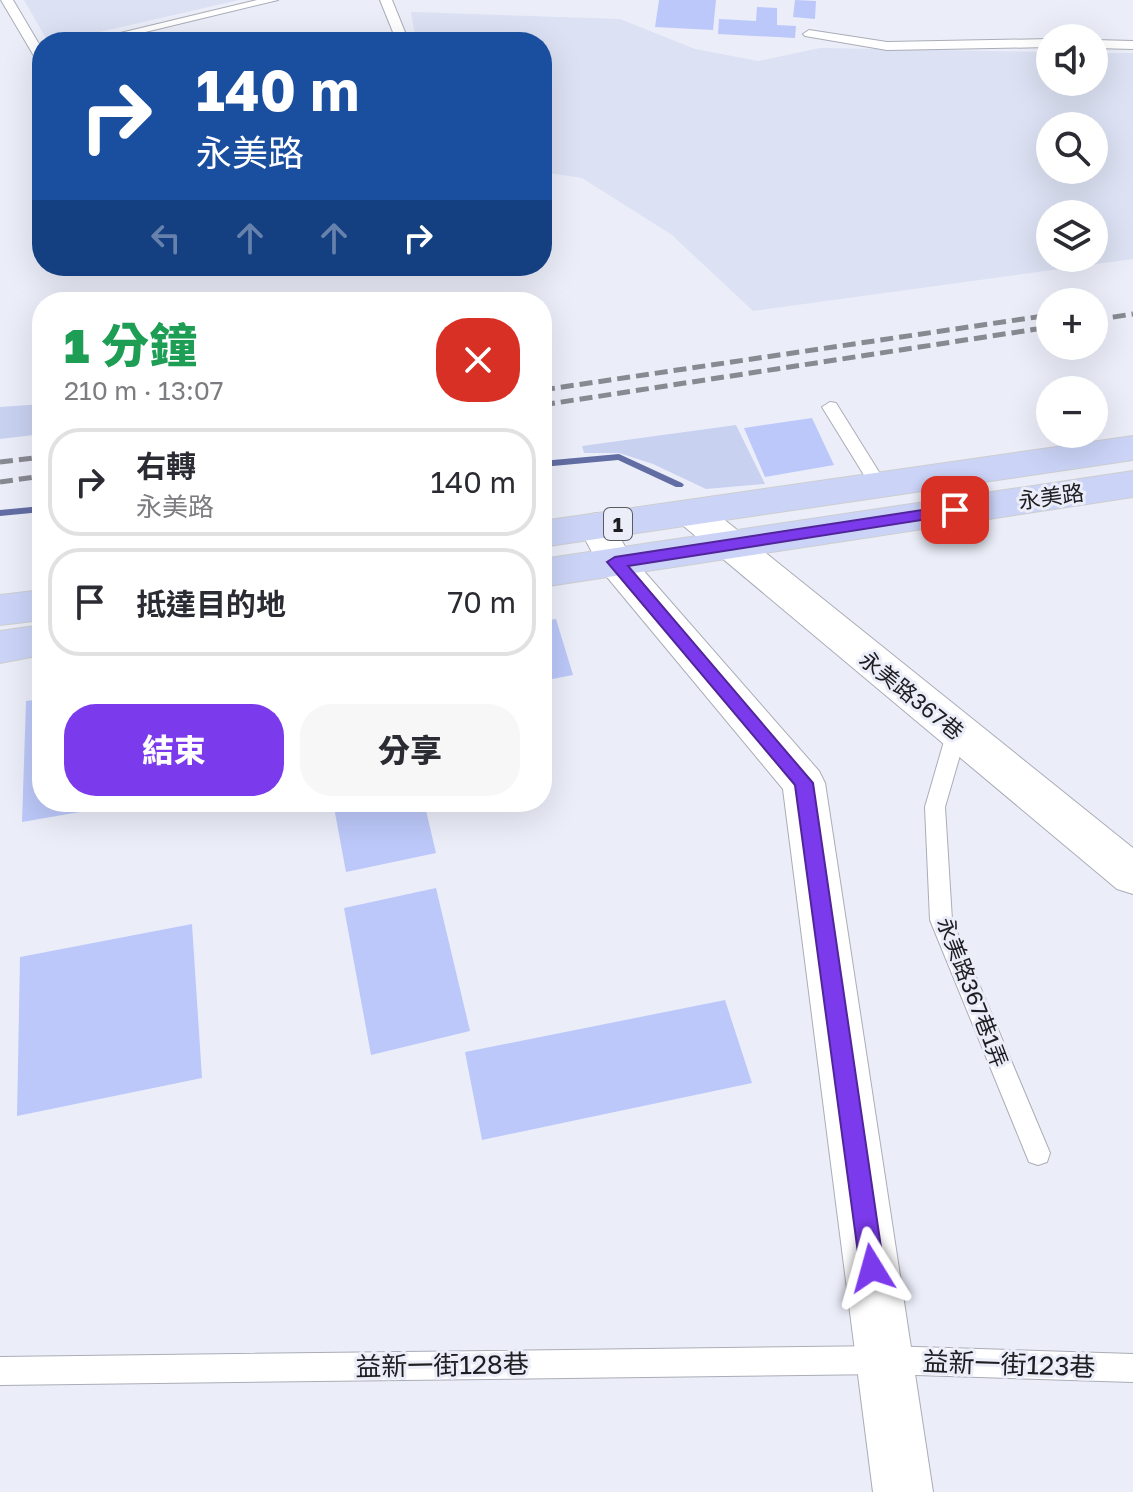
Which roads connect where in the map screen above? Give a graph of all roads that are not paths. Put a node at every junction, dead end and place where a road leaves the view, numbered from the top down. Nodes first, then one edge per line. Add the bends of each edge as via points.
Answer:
1 (7, 0) edge
2 (272, 0) edge
3 (386, 0) edge
4 (133, 32) edge
5 (399, 32) edge
6 (809, 34) dead end
7 (32, 43) edge
8 (1036, 43) edge
9 (1108, 44) edge
10 (1133, 45) edge
11 (830, 407) dead end
12 (1133, 448) edge
13 (878, 484) junction
14 (1133, 484) edge
15 (693, 514) junction
16 (596, 526) junction
17 (552, 533) edge
18 (729, 545) junction
19 (615, 562) junction
20 (552, 571) edge
21 (32, 606) edge
22 (0, 610) edge
23 (32, 642) edge
24 (0, 647) edge
25 (957, 731) junction
26 (1133, 875) edge
27 (1038, 1153) dead end
28 (885, 1360) junction
29 (1133, 1368) edge
30 (0, 1371) edge
31 (903, 1492) edge

1 - 7 lane
2 - 4 lane
3 - 5 lane
6 - 8 lane via 887,46
9 - 10 lane
11 - 13 lane
12 - 13 main road, 永美路 / 1
13 - 15 main road, 永美路 / 1
14 - 18 main road, 永美路 / 1
15 - 16 main road, 永美路 / 1
15 - 18 street, 永美路367巷
16 - 17 main road, 永美路 / 1
16 - 19 street
18 - 19 main road, 永美路 / 1
18 - 25 street, 永美路367巷
19 - 20 main road, 永美路 / 1
19 - 28 street via 804,783
21 - 22 main road
23 - 24 main road
25 - 26 street, 永美路367巷
25 - 27 lane, 永美路367巷1弄 via 935,807 941,920
28 - 29 lane, 益新一街123巷
28 - 30 lane, 益新一街128巷
28 - 31 street

